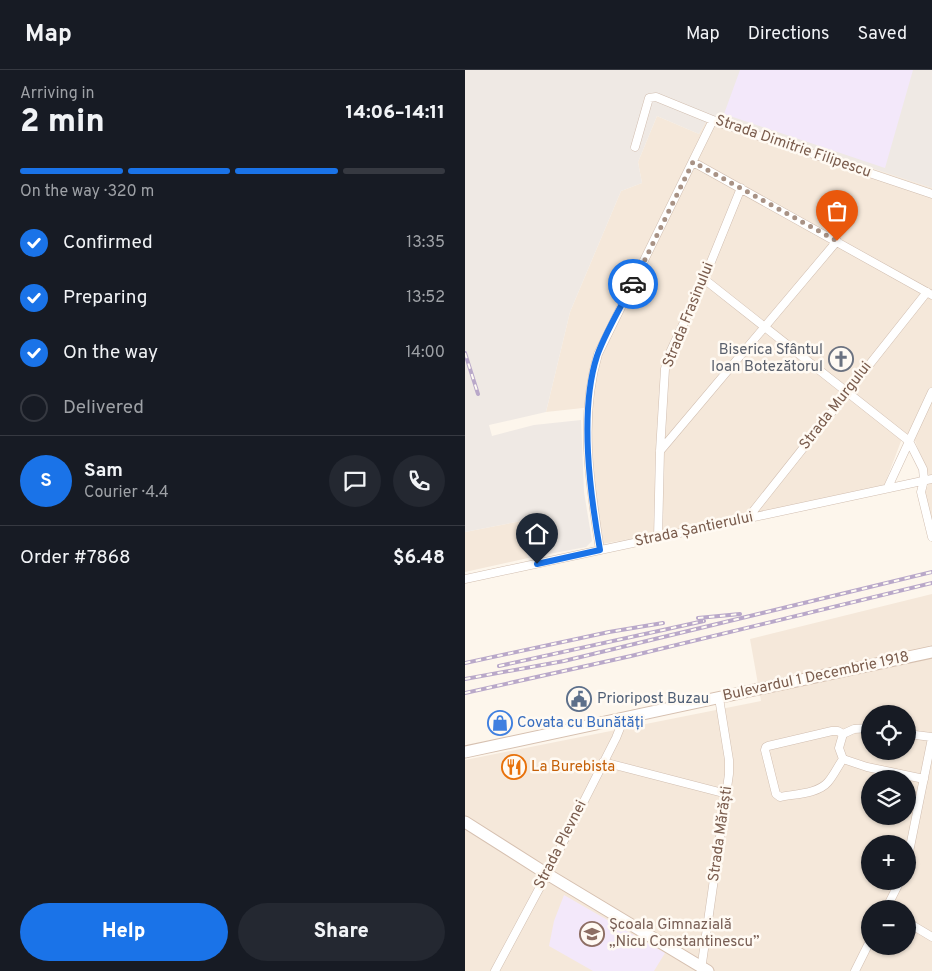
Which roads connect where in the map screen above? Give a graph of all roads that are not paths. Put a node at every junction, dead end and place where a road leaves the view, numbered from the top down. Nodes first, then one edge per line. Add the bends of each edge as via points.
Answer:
1 (713, 120) junction
2 (635, 147) dead end
3 (693, 162) junction
4 (741, 188) junction
5 (932, 194) edge
6 (837, 241) junction
7 (703, 279) junction
8 (929, 294) edge
9 (764, 327) junction
10 (847, 391) junction
11 (932, 392) edge
12 (909, 441) junction
13 (660, 451) junction
14 (928, 480) edge
15 (888, 487) junction
16 (747, 520) junction
17 (932, 537) edge
18 (657, 538) junction
19 (600, 550) junction
20 (465, 579) edge
21 (932, 652) edge
22 (719, 698) junction
23 (623, 718) junction
24 (861, 729) edge
25 (843, 734) junction
26 (916, 735) edge
27 (932, 738) edge
28 (465, 752) edge
29 (843, 759) junction
30 (603, 762) junction
31 (928, 778) edge
32 (727, 794) junction
33 (465, 822) edge
34 (914, 835) edge
35 (547, 874) junction
36 (916, 927) edge
37 (932, 937) edge
38 (863, 955) edge
39 (704, 970) edge
40 (495, 971) edge
41 (855, 971) edge

1 - 2 street, Strada Dimitrie Filipescu via 656,97 649,98
1 - 3 street
1 - 5 street, Strada Dimitrie Filipescu
3 - 4 street
3 - 19 street via 595,364 589,396 588,454
4 - 6 street
4 - 7 street, Strada Frasinului
6 - 8 street
6 - 9 street
7 - 9 street
7 - 13 street, Strada Frasinului via 665,369
8 - 10 street, Strada Murgului
9 - 10 street
9 - 13 street
10 - 12 street
10 - 16 street, Strada Murgului
11 - 12 street
12 - 14 street
12 - 15 street
13 - 18 street, Strada Frasinului
14 - 15 street, Strada Șantierului
14 - 17 street via 921,492
15 - 16 street, Strada Șantierului
16 - 18 street, Strada Șantierului
18 - 19 street, Strada Șantierului
19 - 20 street, Strada Șantierului
21 - 22 main road, Bulevardul 1 Decembrie 1918
22 - 23 main road, Bulevardul 1 Decembrie 1918
22 - 32 street, Strada Mărăști via 729,760
23 - 28 main road, Bulevardul 1 Decembrie 1918
23 - 30 street, Strada Plevnei
24 - 25 street
25 - 29 street via 839,748
25 - 29 street via 832,731 768,746 765,750 776,794 780,797 823,787
26 - 27 street
27 - 31 street via 926,771
29 - 31 street via 867,767
30 - 32 street
30 - 35 street, Strada Plevnei
31 - 34 street
32 - 39 street, Strada Mărăști
33 - 35 main road
35 - 39 main road
35 - 40 street, Strada Plevnei
36 - 37 street
38 - 41 street

